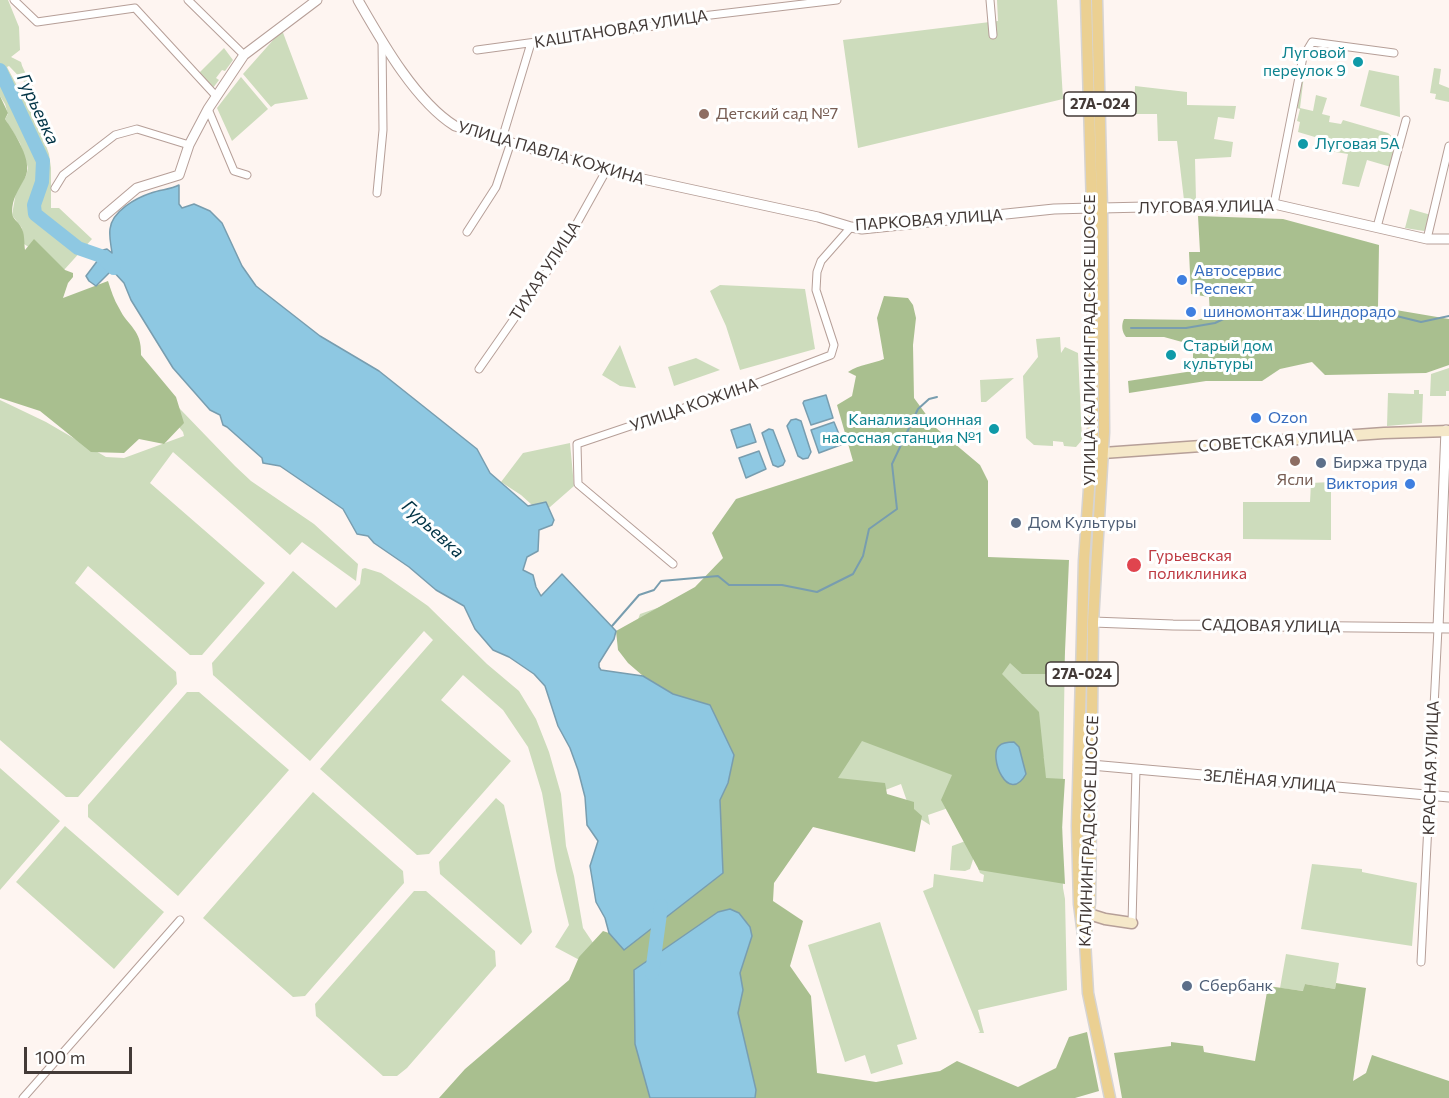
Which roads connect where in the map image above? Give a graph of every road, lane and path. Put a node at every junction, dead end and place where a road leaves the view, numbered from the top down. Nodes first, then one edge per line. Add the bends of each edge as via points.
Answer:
1 (14, 0) edge
2 (188, 0) edge
3 (317, 0) edge
4 (358, 0) edge
5 (837, 0) edge
6 (990, 0) edge
7 (1086, 0) edge
8 (1097, 0) edge
9 (993, 35) dead end
10 (382, 41) junction
11 (531, 43) junction
12 (477, 50) dead end
13 (1394, 54) dead end
14 (244, 55) junction
15 (216, 96) junction
16 (208, 109) junction
17 (1406, 120) dead end
18 (506, 141) junction
19 (189, 145) junction
20 (1449, 146) edge
21 (606, 171) junction
22 (247, 175) dead end
23 (662, 184) joint
24 (55, 188) dead end
25 (377, 193) dead end
26 (1274, 204) junction
27 (1097, 208) junction
28 (104, 216) dead end
29 (851, 227) junction
30 (1377, 227) junction
31 (467, 232) dead end
32 (1426, 239) junction
33 (1449, 239) edge
34 (479, 369) dead end
35 (1447, 431) edge
36 (1098, 454) junction
37 (673, 564) dead end
38 (1093, 622) junction
39 (1449, 627) edge
40 (1438, 628) junction
41 (1091, 765) junction
42 (1137, 769) junction
43 (1430, 796) junction
44 (1449, 797) edge
45 (180, 920) dead end
46 (1131, 923) joint
47 (1090, 924) junction
48 (1421, 962) dead end
49 (23, 1098) edge
50 (1110, 1098) edge

1 - 15 street via 37,22 135,8
2 - 14 street
3 - 14 street
4 - 10 street, УЛИЦА ПАВЛА КОЖИНА
5 - 11 street, КАШТАНОВАЯ УЛИЦА via 694,17
6 - 9 street
7 - 27 main road, УЛИЦА КАЛИНИНГРАДСКОЕ ШОССЕ / 27А-024
8 - 27 main road, УЛИЦА КАЛИНИНГРАДСКОЕ ШОССЕ / 27А-024
10 - 18 street, УЛИЦА ПАВЛА КОЖИНА via 408,79 444,119
10 - 25 street via 383,130
11 - 12 street, КАШТАНОВАЯ УЛИЦА
11 - 18 street
13 - 26 street via 1312,42 1303,57
14 - 15 street
15 - 16 street
16 - 19 street
16 - 22 street via 234,171
17 - 30 street
18 - 21 street, УЛИЦА ПАВЛА КОЖИНА
18 - 31 street via 496,187
19 - 24 street via 137,129 116,135 63,175
19 - 28 street via 179,175 137,188
20 - 32 street
21 - 23 street, УЛИЦА ПАВЛА КОЖИНА
21 - 34 street, ТИХАЯ УЛИЦА via 562,250
23 - 29 street, ПАРКОВАЯ УЛИЦА
26 - 27 street, ЛУГОВАЯ УЛИЦА
26 - 30 street, ЛУГОВАЯ УЛИЦА
27 - 29 street, ПАРКОВАЯ УЛИЦА
27 - 36 main road, УЛИЦА КАЛИНИНГРАДСКОЕ ШОССЕ / 27А-024
29 - 37 street, УЛИЦА КОЖИНА via 821,261 817,272 816,290 834,345 831,355 577,444 578,484
30 - 32 street, ЛУГОВАЯ УЛИЦА
32 - 33 street, ЛУГОВАЯ УЛИЦА
35 - 36 main road, СОВЕТСКАЯ УЛИЦА
35 - 40 street, КРАСНАЯ УЛИЦА
36 - 38 main road, КАЛИНИНГРАДСКОЕ ШОССЕ / 27А-024
36 - 47 main road, УЛИЦА КАЛИНИНГРАДСКОЕ ШОССЕ / 27А-024 via 1084,561 1077,826 1078,895
38 - 40 street, САДОВАЯ УЛИЦА
38 - 41 main road, КАЛИНИНГРАДСКОЕ ШОССЕ / 27А-024
39 - 40 street, САДОВАЯ УЛИЦА
40 - 43 street, КРАСНАЯ УЛИЦА
41 - 42 street, ЗЕЛЁНАЯ УЛИЦА
41 - 47 main road, КАЛИНИНГРАДСКОЕ ШОССЕ / 27А-024
42 - 43 street, ЗЕЛЁНАЯ УЛИЦА
42 - 46 street
43 - 44 street, ЗЕЛЁНАЯ УЛИЦА
43 - 48 street, КРАСНАЯ УЛИЦА
45 - 49 street
46 - 47 main road
47 - 50 main road, КАЛИНИНГРАДСКОЕ ШОССЕ / 27А-024 via 1088,993

